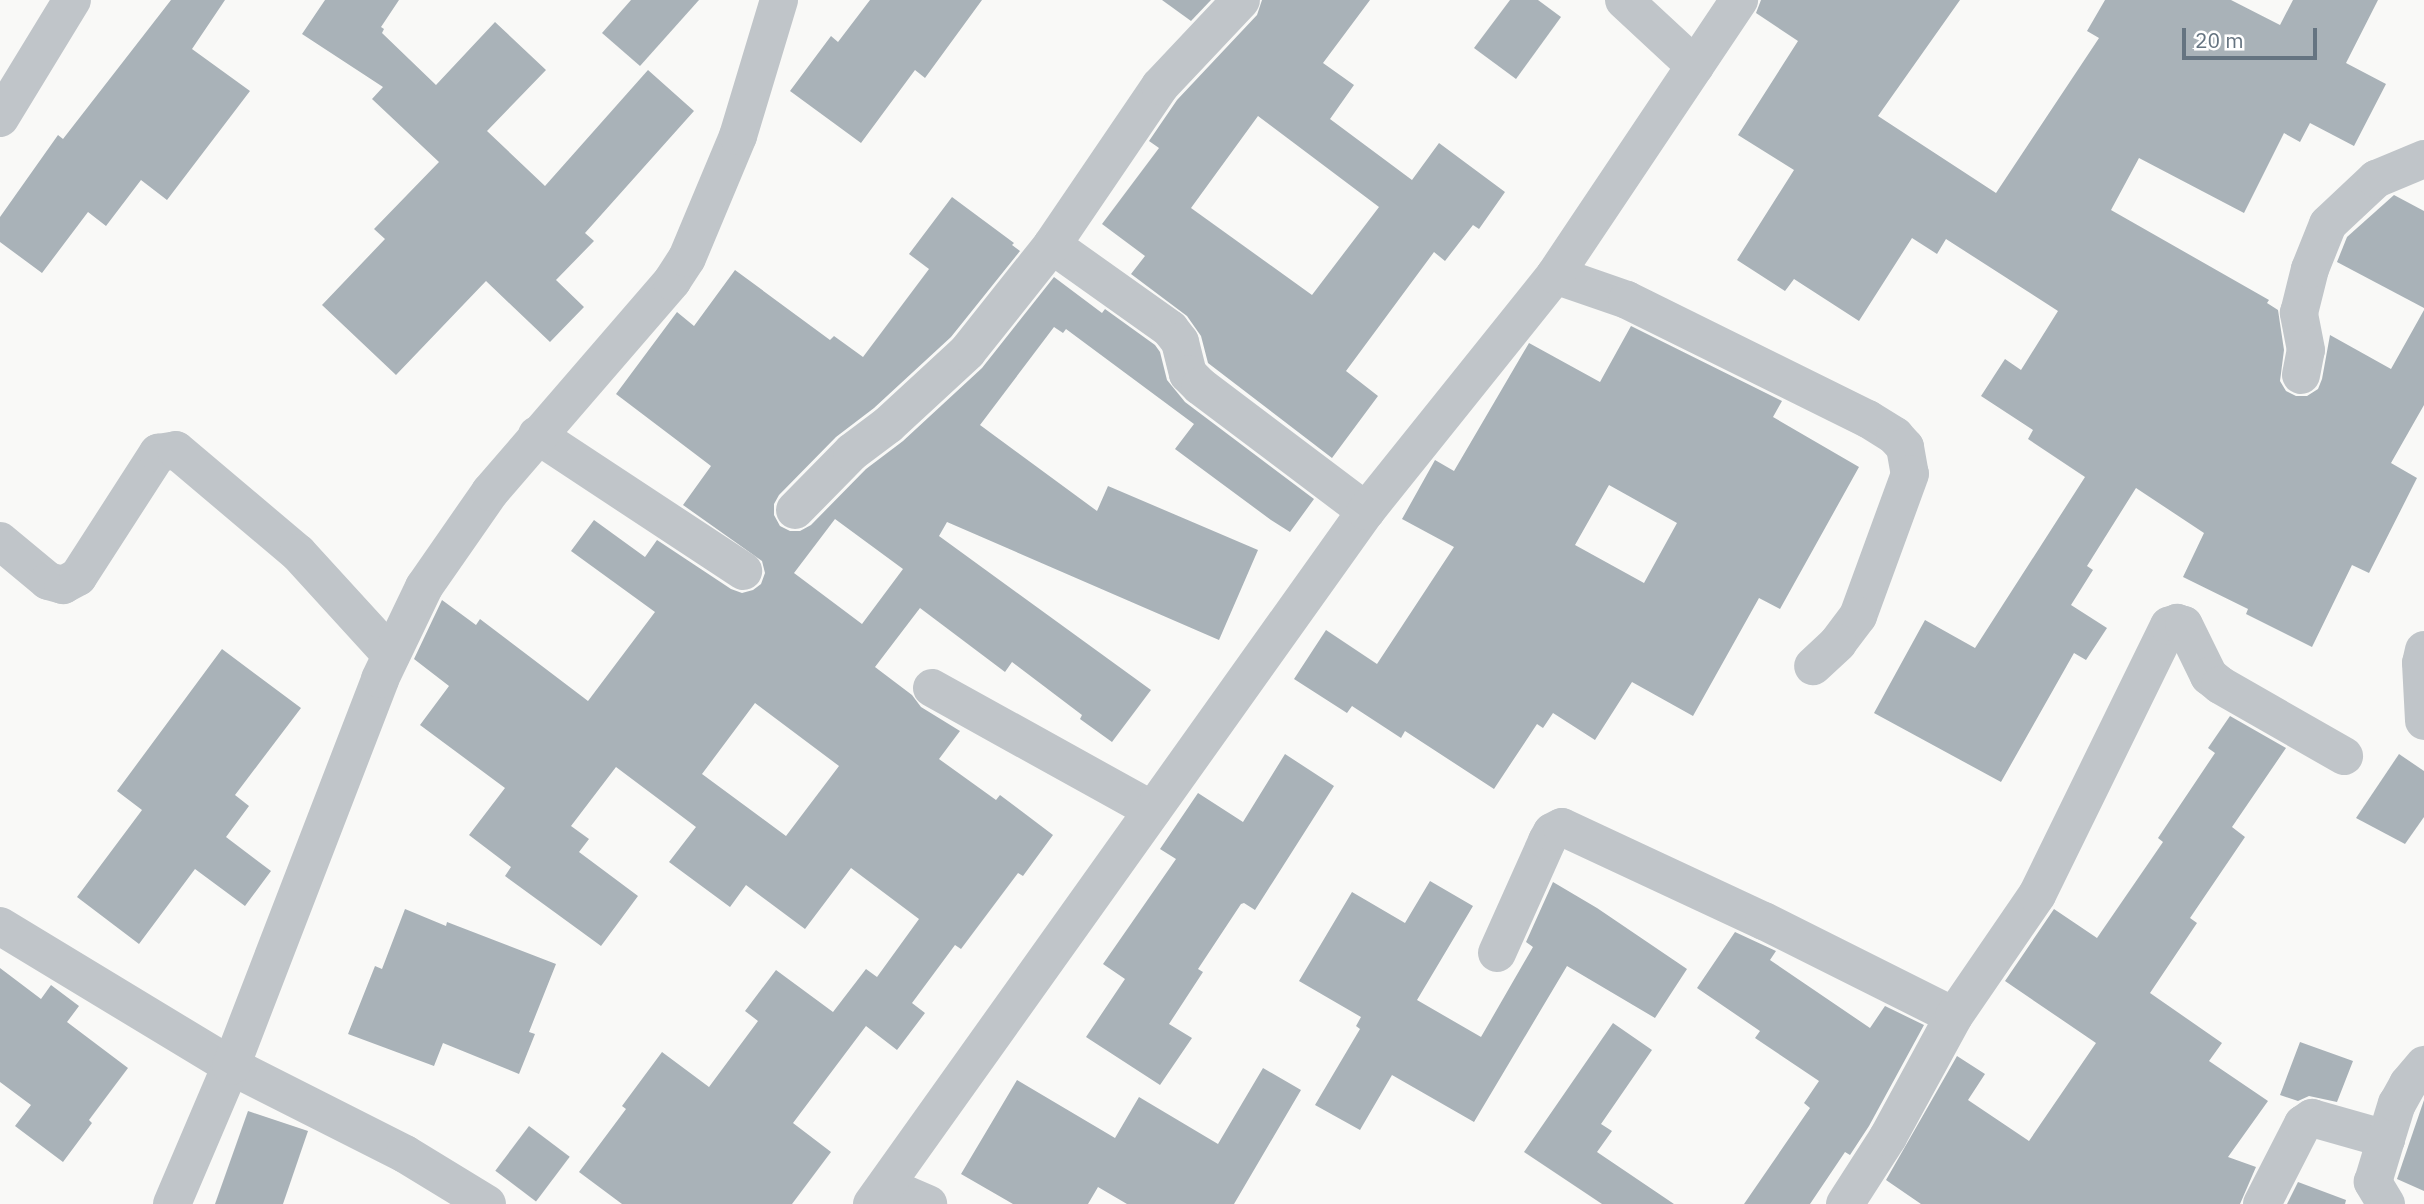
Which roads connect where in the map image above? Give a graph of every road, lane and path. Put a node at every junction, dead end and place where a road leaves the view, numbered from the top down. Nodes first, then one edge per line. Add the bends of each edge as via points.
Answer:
1 (72, 0) edge
2 (779, 0) edge
3 (1241, 0) edge
4 (1624, 0) edge
5 (1739, 0) edge
6 (1695, 66) junction
7 (0, 118) edge
8 (2424, 159) edge
9 (1052, 245) junction
10 (1555, 275) junction
11 (2301, 375) dead end
12 (537, 435) junction
13 (795, 510) dead end
14 (1366, 511) junction
15 (0, 541) edge
16 (743, 571) dead end
17 (2424, 650) edge
18 (391, 655) junction
19 (1813, 666) dead end
20 (932, 688) dead end
21 (2424, 721) edge
22 (2344, 756) dead end
23 (1152, 810) junction
24 (0, 926) edge
25 (1497, 953) dead end
26 (1954, 1016) junction
27 (2424, 1065) edge
28 (231, 1066) junction
29 (2386, 1139) junction
30 (879, 1195) edge
31 (172, 1204) edge
32 (486, 1204) edge
33 (928, 1204) edge
34 (1845, 1204) edge
35 (2262, 1204) edge
36 (2386, 1204) edge

1 - 7 street
2 - 12 street via 738,136 687,258
3 - 9 street via 1160,86
4 - 6 street
5 - 6 street
6 - 10 street
8 - 11 street via 2376,179 2328,224 2299,313 2306,350
9 - 13 street via 967,352 852,452
9 - 14 street via 1170,329 1180,342 1188,374 1200,386
10 - 14 street
10 - 19 street via 1626,300 1868,419 1905,447 1910,474 1858,616
12 - 16 street
12 - 18 street via 453,543 424,587
14 - 23 street
15 - 18 street via 48,581 63,585 79,577 158,453 176,450 298,553
17 - 21 street
18 - 28 street
20 - 23 street
22 - 26 street via 2220,685 2209,676 2184,625 2169,626 2037,895
23 - 30 street
24 - 28 street
25 - 26 street via 1547,841 1562,827
26 - 34 street via 1888,1137
27 - 29 street via 2397,1104
28 - 31 street
28 - 32 street via 405,1154
29 - 35 street via 2312,1118 2292,1141
29 - 36 street via 2373,1182
30 - 33 street

